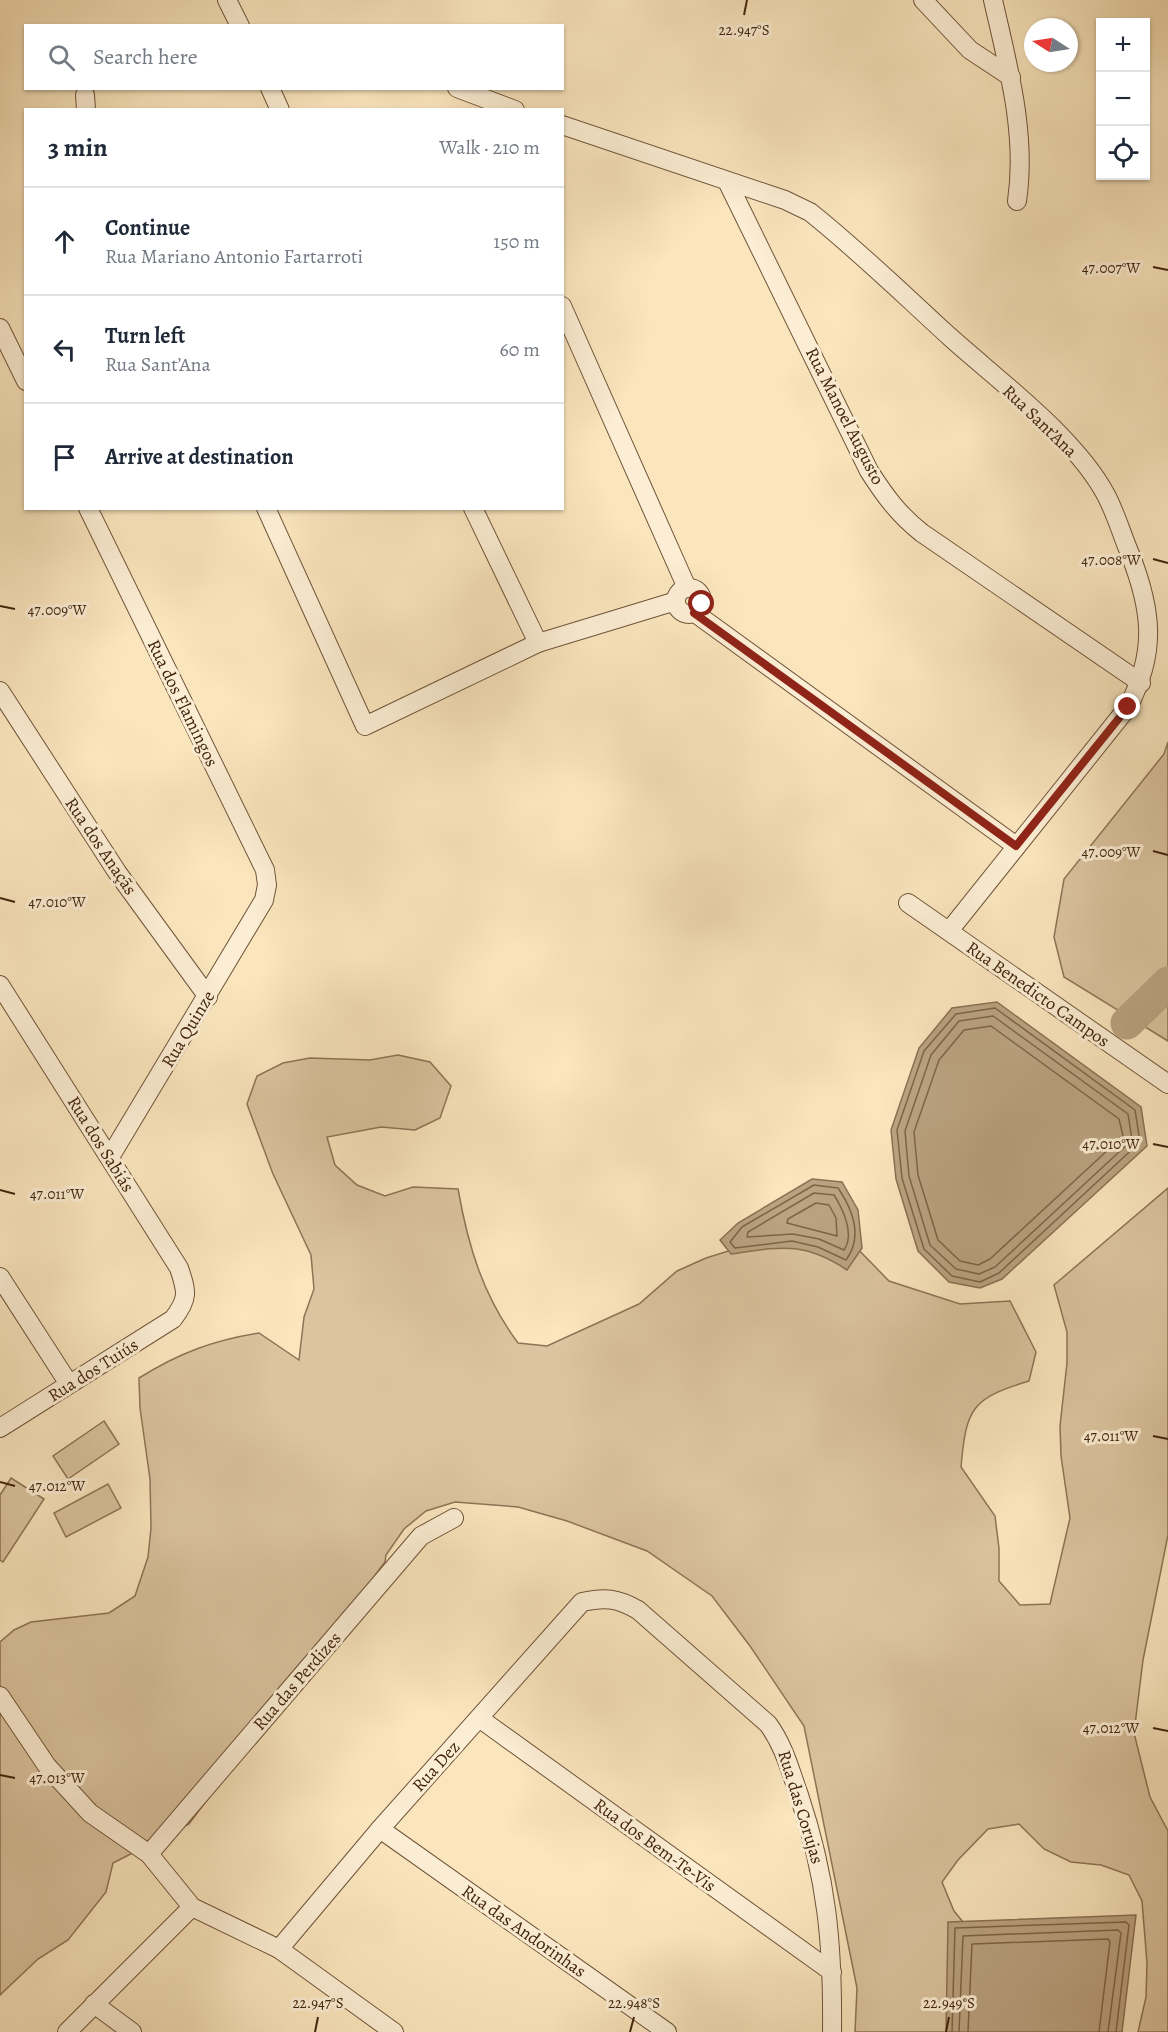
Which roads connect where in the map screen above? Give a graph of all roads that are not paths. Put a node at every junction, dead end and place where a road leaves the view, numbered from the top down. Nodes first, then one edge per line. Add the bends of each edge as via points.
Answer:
1 (227, 0) edge
2 (923, 0) edge
3 (993, 0) edge
4 (239, 24) edge
5 (1011, 77) junction
6 (271, 90) edge
7 (459, 90) edge
8 (475, 103) edge
9 (279, 108) edge
10 (507, 108) edge
11 (564, 126) edge
12 (727, 181) junction
13 (1017, 201) dead end
14 (564, 311) edge
15 (0, 328) edge
16 (24, 377) edge
17 (89, 510) edge
18 (267, 510) edge
19 (474, 510) edge
20 (681, 595) junction
21 (538, 643) junction
22 (1141, 683) junction
23 (0, 691) edge
24 (1016, 846) junction
25 (264, 900) joint
26 (908, 903) dead end
27 (949, 931) junction
28 (0, 985) edge
29 (208, 997) junction
30 (1168, 1084) edge
31 (110, 1157) junction
32 (0, 1277) edge
33 (182, 1307) joint
34 (69, 1384) junction
35 (0, 1428) edge
36 (454, 1518) dead end
37 (603, 1598) joint
38 (0, 1696) edge
39 (479, 1718) junction
40 (380, 1829) junction
41 (149, 1854) junction
42 (192, 1907) junction
43 (279, 1949) junction
44 (832, 1972) junction
45 (94, 2004) junction
46 (67, 2032) edge
47 (132, 2032) edge
48 (394, 2032) edge
49 (667, 2032) edge
50 (832, 2032) edge

1 - 4 street
2 - 5 street via 970,50
3 - 5 street
5 - 13 street via 1021,159
6 - 9 street
7 - 8 street
8 - 10 street
11 - 12 street, Rua Sant’Ana
12 - 22 street, Rua Manoel Augusto via 869,471 894,508 922,532
12 - 22 street, Rua Sant’Ana via 785,200 810,213 1063,439 1106,495 1146,603 1150,629
14 - 20 street
15 - 16 street
17 - 25 street, Rua dos Flamingos via 265,870
18 - 21 street via 365,726
19 - 21 street
20 - 21 street
20 - 24 street via 693,588 702,598 694,613
22 - 24 street, Rua Sant’Ana via 1128,707
23 - 29 street, Rua dos Anaçãs via 117,872
24 - 27 street, Rua Sant’Ana
25 - 29 street, Rua Quinze
26 - 27 street, Rua Benedicto Campos
27 - 30 street, Rua Benedicto Campos
28 - 31 street, Rua dos Sabiás
29 - 31 street, Rua Quinze
31 - 33 street, Rua dos Sabiás via 179,1268 187,1292
32 - 34 street
33 - 34 street, Rua dos Tuiús via 173,1319
34 - 35 street, Rua dos Tuiús
36 - 41 street, Rua das Perdizes via 421,1536
37 - 39 street, Rua Dez via 582,1602
37 - 44 street, Rua das Corujas via 620,1600 638,1610 768,1724 782,1743 812,1833 827,1900
38 - 41 street via 47,1766 90,1814
39 - 40 street, Rua Dez
39 - 44 street, Rua dos Bem-Te-Vis
40 - 43 street, Rua Dez
40 - 49 street, Rua das Andorinhas
41 - 42 street
42 - 43 street
42 - 45 street
43 - 48 street
44 - 50 street, Rua das Corujas
45 - 46 street
45 - 47 street

